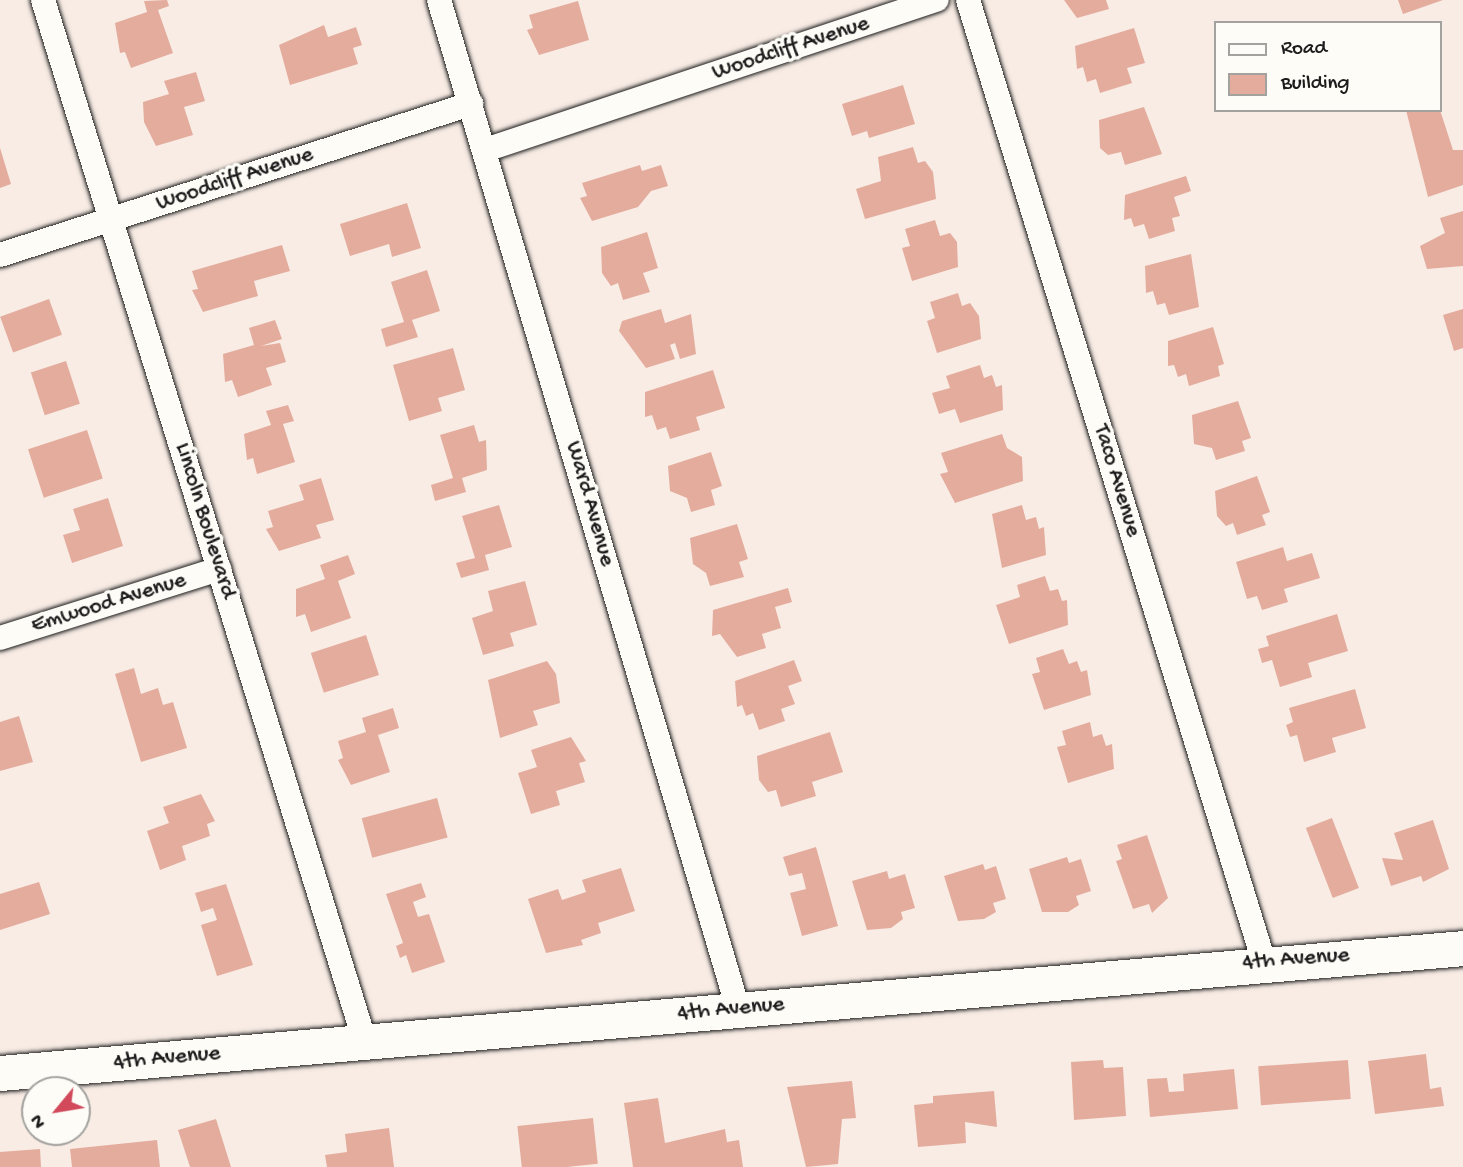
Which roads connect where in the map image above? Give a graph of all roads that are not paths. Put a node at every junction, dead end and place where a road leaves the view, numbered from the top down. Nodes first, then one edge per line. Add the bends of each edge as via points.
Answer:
1 (43, 0) edge
2 (439, 0) edge
3 (937, 0) edge
4 (968, 0) edge
5 (471, 104) junction
6 (485, 150) junction
7 (111, 219) junction
8 (0, 255) edge
9 (219, 569) junction
10 (0, 638) edge
11 (1463, 948) edge
12 (1264, 962) junction
13 (738, 1009) junction
14 (365, 1042) junction
15 (0, 1073) edge

1 - 7 street, Lincoln Boulevard
2 - 5 street, Ward Avenue
3 - 6 street, Woodcliff Avenue
4 - 12 street, Taco Avenue
5 - 6 street, Ward Avenue
5 - 7 street, Woodcliff Avenue
6 - 13 street, Ward Avenue
7 - 8 street, Woodcliff Avenue
7 - 9 street, Lincoln Boulevard
9 - 10 street, Emwood Avenue
9 - 14 street, Lincoln Boulevard
11 - 12 main road, 4th Avenue
12 - 13 main road, 4th Avenue
13 - 14 main road, 4th Avenue
14 - 15 main road, 4th Avenue

